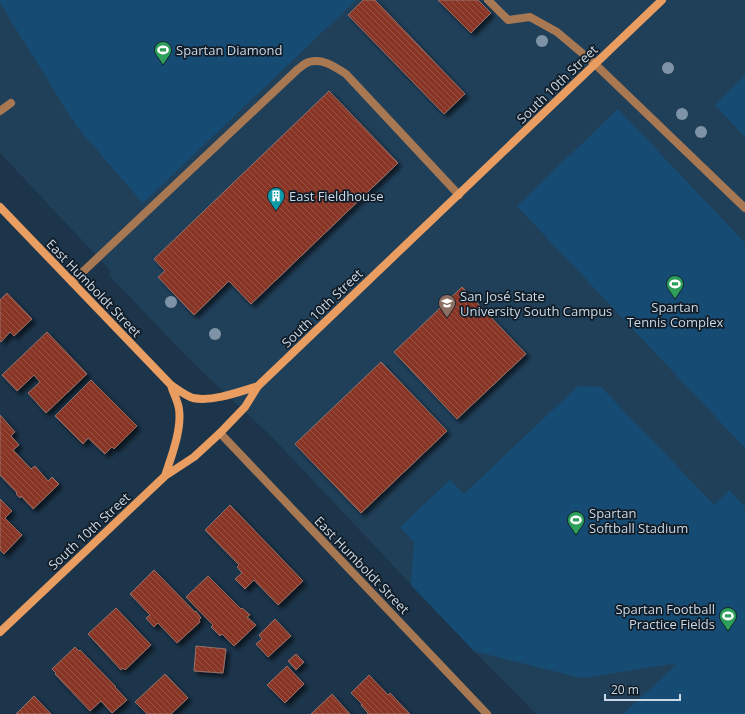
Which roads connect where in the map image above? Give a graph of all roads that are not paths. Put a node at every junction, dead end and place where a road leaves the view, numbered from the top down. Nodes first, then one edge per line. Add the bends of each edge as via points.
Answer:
1 (488, 0) edge
2 (662, 0) edge
3 (595, 64) junction
4 (11, 103) dead end
5 (0, 111) edge
6 (459, 194) junction
7 (0, 207) edge
8 (745, 208) edge
9 (72, 282) junction
10 (171, 385) junction
11 (258, 386) junction
12 (220, 433) junction
13 (165, 476) junction
14 (0, 632) edge
15 (487, 714) edge

1 - 3 street via 508,20 530,17 557,32
2 - 3 main road, South 10th Street
3 - 6 main road, South 10th Street
3 - 8 street
4 - 5 street
6 - 9 street via 346,74 321,61 308,62
6 - 11 main road, South 10th Street
7 - 9 main road, East Humboldt Street
9 - 10 main road, East Humboldt Street
10 - 11 main road, East Humboldt Street via 193,398 211,399
10 - 13 main road, East Humboldt Street via 179,409 178,430
11 - 12 main road, South 10th Street via 245,407
12 - 13 main road, South 10th Street via 194,457
12 - 15 street, East Humboldt Street
13 - 14 main road, South 10th Street

